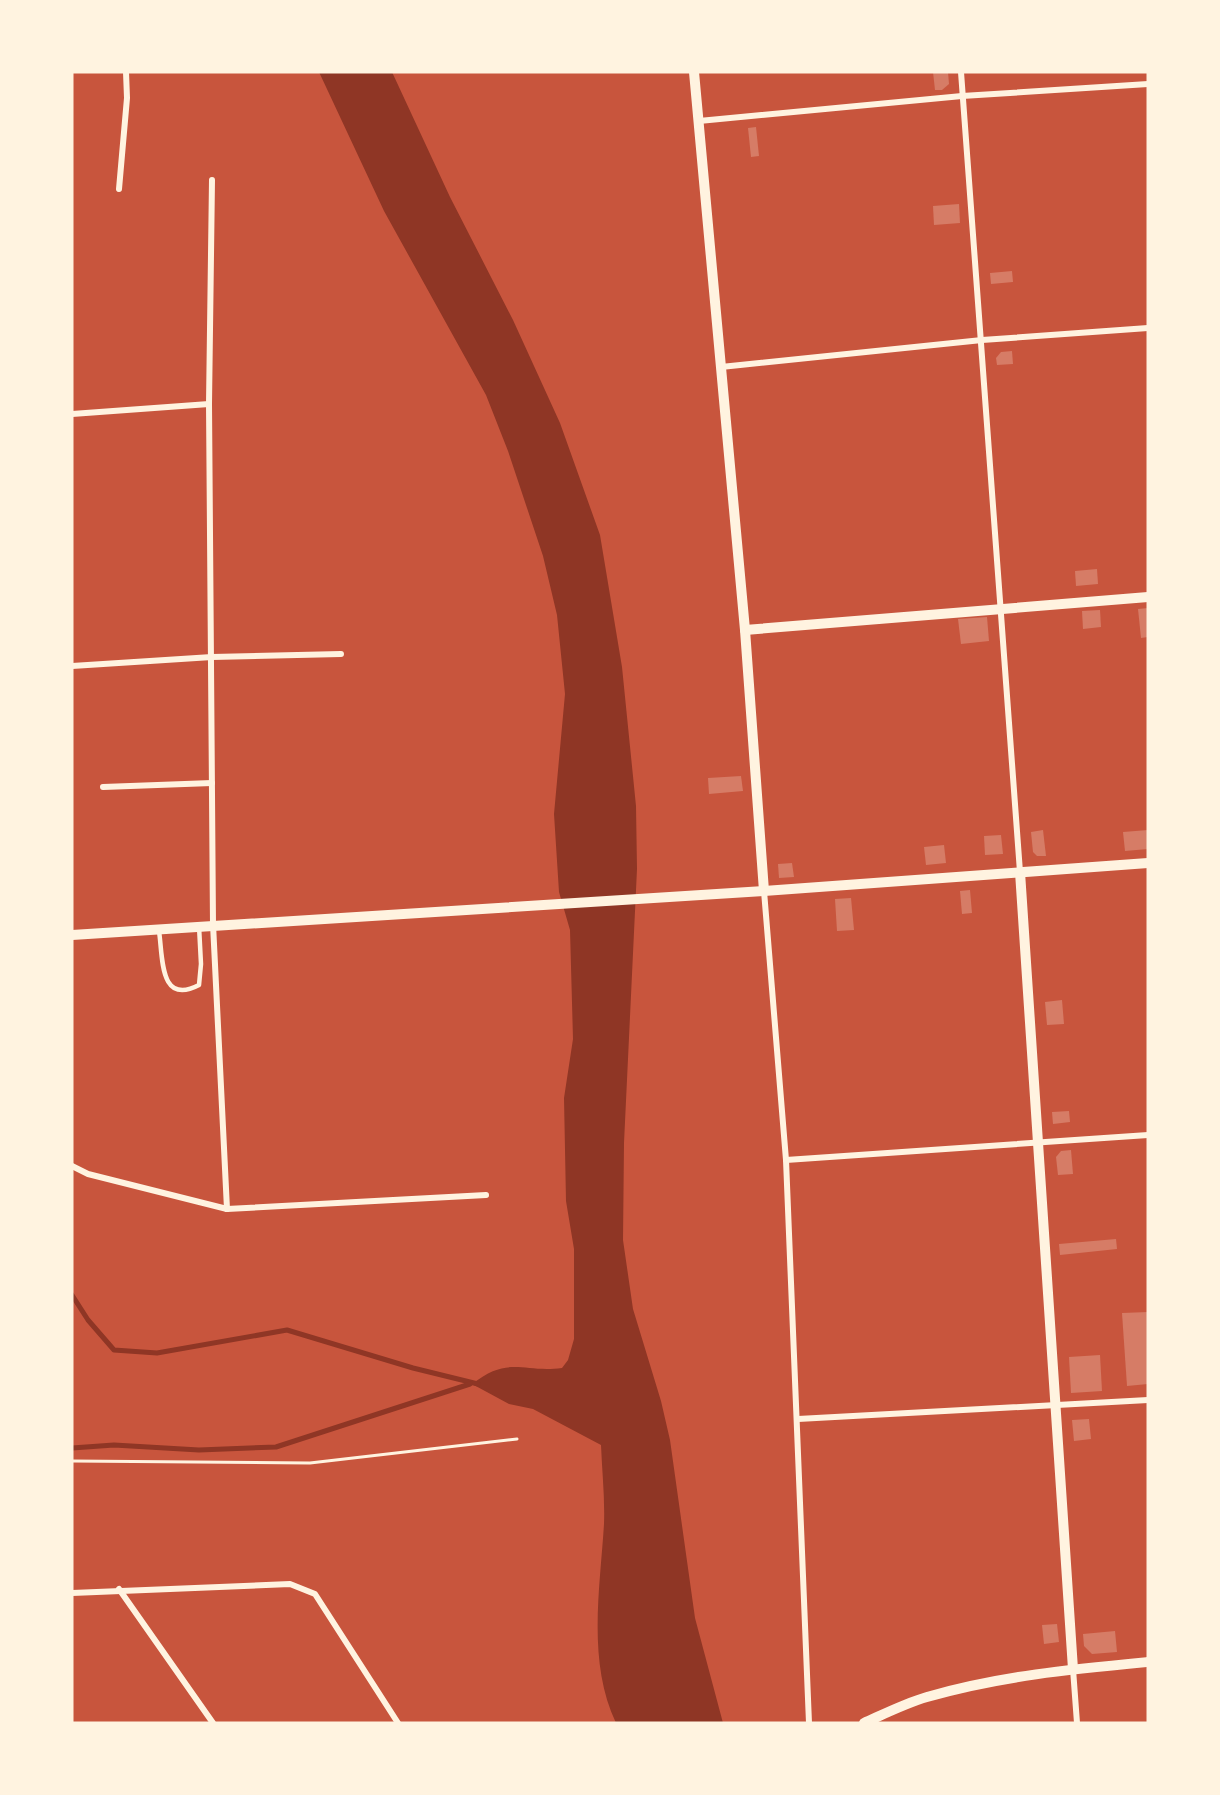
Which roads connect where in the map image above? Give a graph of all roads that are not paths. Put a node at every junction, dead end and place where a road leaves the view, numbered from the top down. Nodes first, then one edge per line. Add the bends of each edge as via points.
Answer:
1 (126, 72) edge
2 (694, 72) edge
3 (961, 72) edge
4 (1148, 84) edge
5 (962, 96) junction
6 (699, 121) junction
7 (212, 180) dead end
8 (119, 189) dead end
9 (1148, 328) edge
10 (982, 340) junction
11 (722, 368) junction
12 (209, 405) junction
13 (72, 414) edge
14 (1148, 597) edge
15 (1001, 607) junction
16 (745, 630) junction
17 (341, 654) dead end
18 (212, 657) junction
19 (72, 666) edge
20 (212, 783) junction
21 (103, 787) dead end
22 (1148, 863) edge
23 (1020, 872) junction
24 (764, 891) junction
25 (213, 924) junction
26 (199, 925) junction
27 (158, 928) junction
28 (72, 935) edge
29 (1148, 1135) edge
30 (1037, 1143) junction
31 (786, 1160) junction
32 (72, 1166) edge
33 (486, 1195) dead end
34 (227, 1209) junction
35 (1148, 1400) edge
36 (1057, 1405) junction
37 (798, 1419) junction
38 (119, 1589) junction
39 (72, 1593) edge
40 (1148, 1662) edge
41 (1073, 1669) junction
42 (213, 1723) edge
43 (399, 1723) edge
44 (809, 1723) edge
45 (864, 1723) edge
46 (1077, 1723) edge

1 - 8 street via 128,98
2 - 6 street
3 - 5 street
4 - 5 street
5 - 6 street
5 - 10 street
6 - 11 street
7 - 12 street
9 - 10 street
10 - 11 street
10 - 15 street
11 - 16 street
12 - 13 street
12 - 18 street
14 - 15 street
15 - 16 street
15 - 23 street
16 - 24 street
17 - 18 street
18 - 19 street
18 - 20 street
20 - 21 street
20 - 25 street
22 - 23 street
23 - 24 street
23 - 30 street
24 - 25 street
24 - 31 street
25 - 26 street
25 - 34 street
26 - 27 street
26 - 27 lane via 199,985 178,991 169,987 165,978
27 - 28 street
29 - 30 street
30 - 31 street
30 - 36 street
31 - 37 street
32 - 34 street via 88,1174
33 - 34 street
35 - 36 street
36 - 37 street
36 - 41 street
37 - 44 street
38 - 39 street
38 - 42 street
38 - 43 street via 291,1584 315,1594
40 - 41 street
41 - 45 street via 992,1681 925,1698
41 - 46 street

